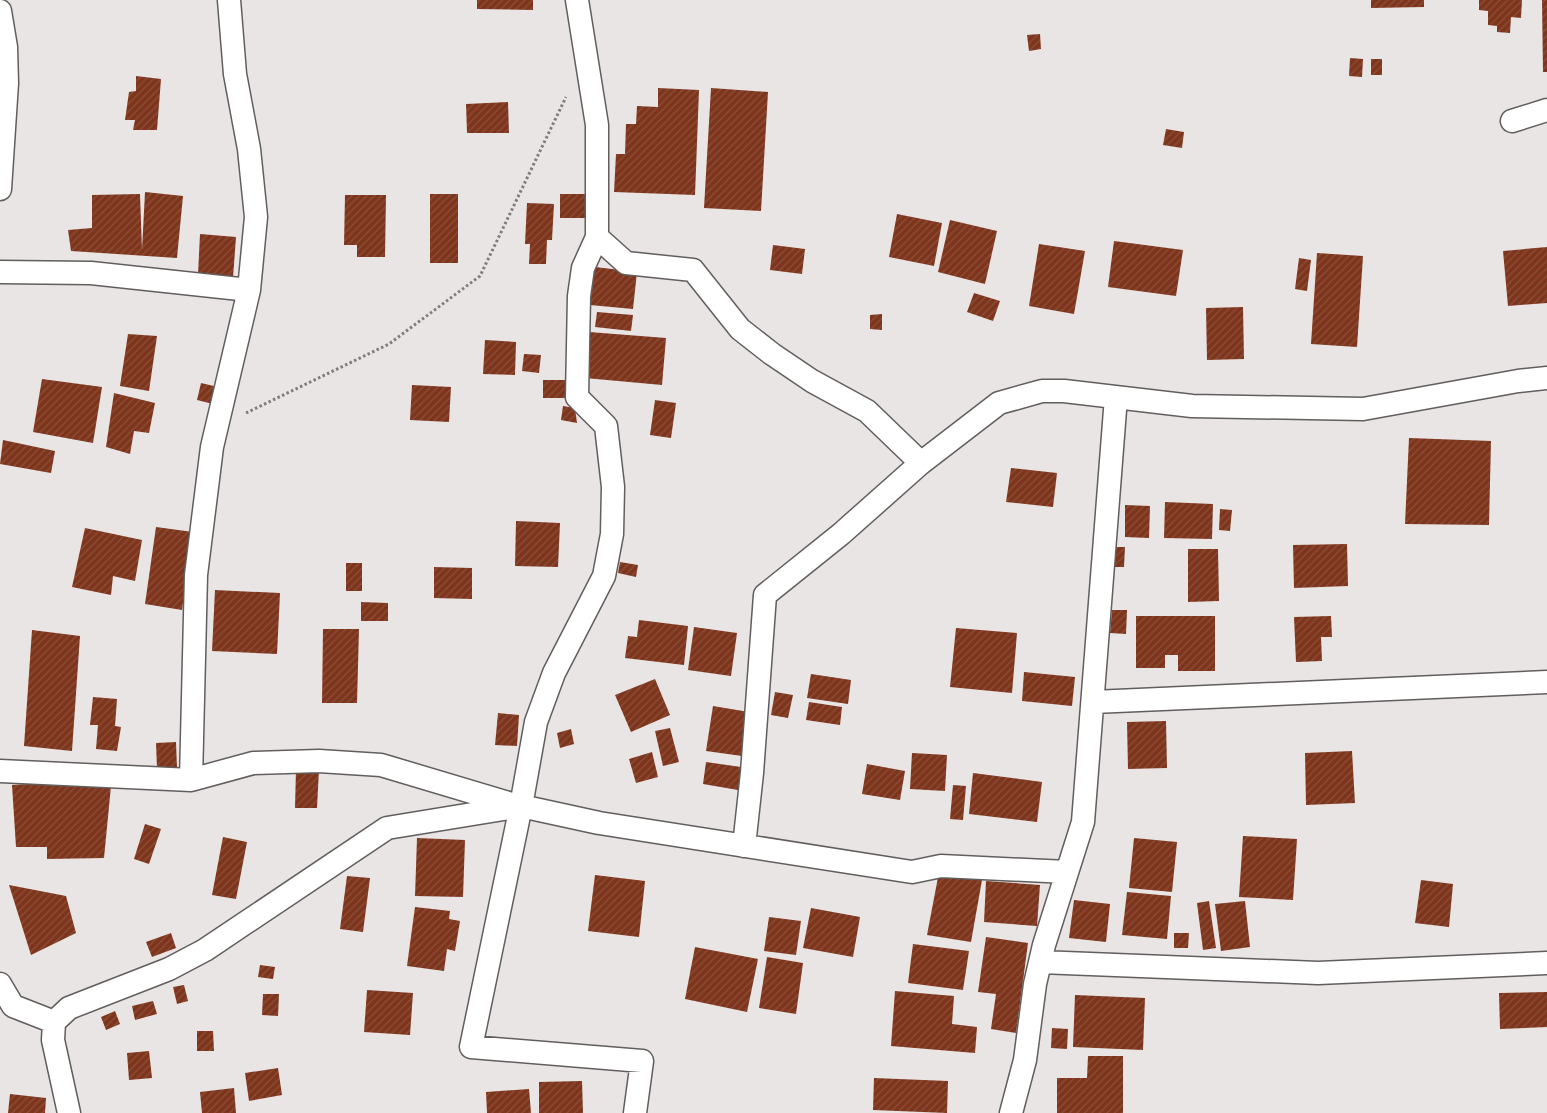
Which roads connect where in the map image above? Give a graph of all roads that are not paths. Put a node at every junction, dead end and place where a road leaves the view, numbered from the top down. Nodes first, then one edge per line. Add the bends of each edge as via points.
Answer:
1 (229, 0) edge
2 (576, 0) edge
3 (0, 11) edge
4 (1547, 110) edge
5 (1512, 121) dead end
6 (0, 189) edge
7 (597, 237) junction
8 (0, 272) edge
9 (249, 290) junction
10 (1547, 378) edge
11 (1116, 397) junction
12 (921, 463) junction
13 (1547, 682) edge
14 (1093, 702) junction
15 (0, 771) edge
16 (191, 780) junction
17 (521, 806) junction
18 (744, 846) junction
19 (1067, 872) junction
20 (1040, 962) junction
21 (1547, 963) edge
22 (0, 985) edge
23 (54, 1022) junction
24 (70, 1113) edge
25 (635, 1113) edge
26 (1011, 1113) edge

1 - 9 street via 235,74 249,149 256,217
2 - 7 street via 597,125
3 - 6 street via 6,47
4 - 5 street
7 - 12 street via 626,263 693,270 740,329 812,381 867,411
7 - 17 street via 583,268 579,296 577,397 606,426 613,487 612,534 604,576 554,673 536,722
8 - 9 street via 91,274
9 - 16 street via 212,446 196,575
10 - 11 street via 1362,409 1192,406
11 - 12 street via 1042,391 999,403
11 - 14 street
12 - 18 street via 841,534 765,595
13 - 14 street
14 - 19 street via 1083,822
15 - 16 street
16 - 17 street via 253,763 319,761 381,765
17 - 18 street via 599,823
17 - 23 street via 387,828 205,950 170,969 69,1008
17 - 25 street via 471,1047 642,1061
18 - 19 street via 912,872 942,866
19 - 20 street
20 - 21 street via 1318,973
20 - 26 street via 1025,1060
22 - 23 street via 13,1006
23 - 24 street via 53,1040

